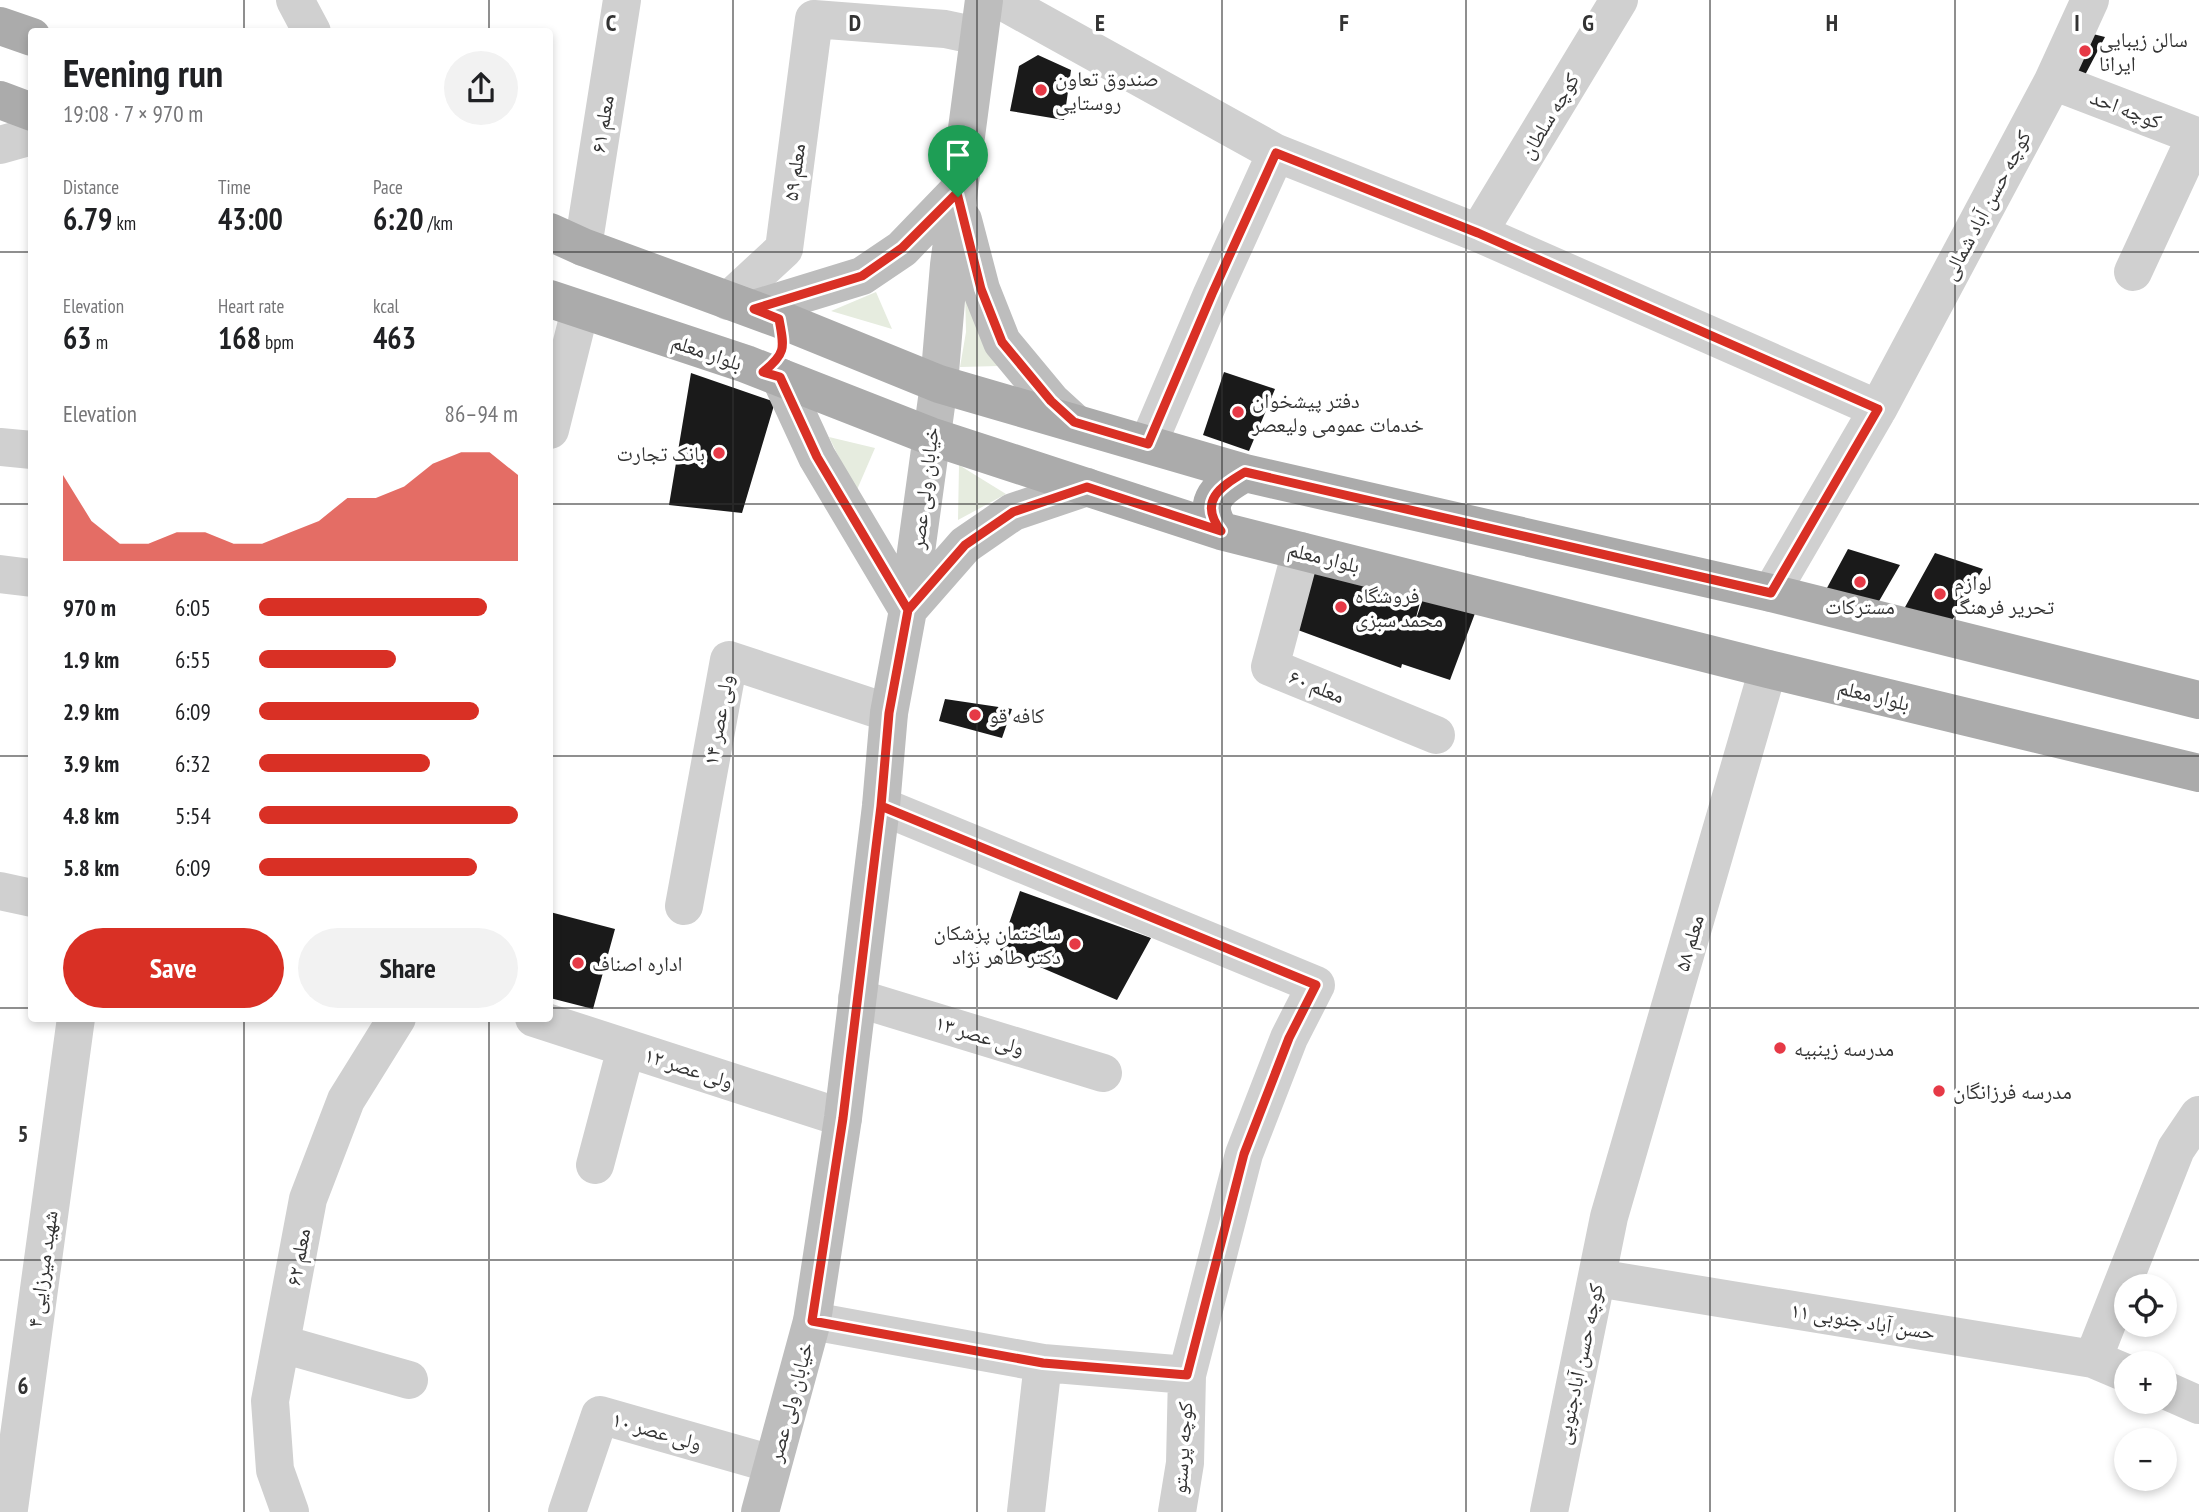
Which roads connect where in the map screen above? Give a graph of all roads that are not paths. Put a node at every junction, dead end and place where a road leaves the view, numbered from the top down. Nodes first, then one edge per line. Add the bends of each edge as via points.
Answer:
1 (295, 0) edge
2 (621, 0) edge
3 (1000, 0) edge
4 (1619, 0) edge
5 (2090, 0) edge
6 (981, 18) edge
7 (0, 26) edge
8 (310, 28) edge
9 (28, 36) edge
10 (2053, 81) junction
11 (0, 100) edge
12 (28, 110) edge
13 (2197, 136) edge
14 (28, 137) edge
15 (0, 145) edge
16 (1276, 153) junction
17 (958, 197) junction
18 (1478, 233) junction
19 (566, 239) edge
20 (2133, 272) dead end
21 (565, 304) edge
22 (754, 310) junction
23 (771, 375) junction
24 (939, 384) junction
25 (553, 405) edge
26 (1878, 409) junction
27 (1074, 422) junction
28 (930, 436) junction
29 (1148, 444) junction
30 (0, 447) edge
31 (28, 450) edge
32 (1245, 472) junction
33 (1087, 487) junction
34 (1221, 531) junction
35 (1301, 551) junction
36 (0, 574) edge
37 (28, 578) edge
38 (1771, 593) junction
39 (908, 610) junction
40 (1768, 669) junction
41 (2199, 700) edge
42 (889, 713) junction
43 (1436, 735) dead end
44 (2199, 773) edge
45 (881, 806) junction
46 (0, 891) edge
47 (28, 897) edge
48 (684, 906) dead end
49 (858, 998) junction
50 (75, 1022) edge
51 (395, 1022) edge
52 (546, 1022) edge
53 (626, 1048) junction
54 (1103, 1073) dead end
55 (2199, 1115) edge
56 (843, 1118) junction
57 (596, 1165) dead end
58 (1609, 1217) joint
59 (1597, 1278) junction
60 (812, 1321) junction
61 (282, 1344) junction
62 (1043, 1363) junction
63 (2109, 1366) edge
64 (1187, 1375) junction
65 (409, 1380) dead end
66 (2177, 1395) edge
67 (2199, 1405) edge
68 (772, 1464) junction
69 (0, 1509) edge
70 (290, 1512) edge
71 (567, 1512) edge
72 (760, 1512) edge
73 (1026, 1512) edge
74 (1177, 1512) edge
75 (1549, 1512) edge

1 - 8 street
2 - 19 street, معلم ۶۱
3 - 16 street
4 - 18 street, کوچه سلطان
5 - 10 street, کوچه حسن آباد شمالی
6 - 17 main road, خیابان ولی عصر
6 - 22 street, معلم ۵۹ via 945,29 814,19 784,248
7 - 9 main road
10 - 13 street, کوچه احد
10 - 26 street, کوچه حسن آباد شمالی
11 - 12 main road
13 - 20 street
14 - 15 street
16 - 18 street
16 - 29 street
17 - 22 main road via 957,193 902,248 862,276
17 - 24 main road, خیابان ولی عصر
17 - 27 main road via 981,289 1002,342
18 - 26 street
19 - 22 main road
21 - 23 main road, بلوار معلم
21 - 25 street
22 - 23 main road via 784,347
22 - 24 main road
23 - 28 main road, بلوار معلم
23 - 39 main road
24 - 27 main road
24 - 28 main road, خیابان ولی عصر
26 - 38 street, کوچه حسن آباد شمالی
27 - 29 main road
28 - 33 main road, بلوار معلم
28 - 39 main road, خیابان ولی عصر
29 - 32 main road
30 - 31 street
32 - 34 main road via 1214,495 1213,520
32 - 38 main road
33 - 34 main road, بلوار معلم
33 - 39 main road via 1013,512 965,545
34 - 35 main road, بلوار معلم
35 - 40 main road, بلوار معلم
35 - 43 street, معلم ۶۰ via 1270,667
36 - 37 street
38 - 41 main road
39 - 42 main road, خیابان ولی عصر
40 - 44 main road, بلوار معلم
40 - 58 street, معلم ۵۸
42 - 45 main road, خیابان ولی عصر
42 - 48 street, ولی عصر ۱۴ via 729,660
45 - 49 main road, خیابان ولی عصر
45 - 64 street, کوچه پرستو via 1316,985 1289,1038 1244,1154
46 - 47 street
49 - 54 street, ولی عصر ۱۳
49 - 56 main road, خیابان ولی عصر
50 - 69 street, شهید میرزایی ۴ via 9,1510
51 - 61 street, معلم ۶۲ via 346,1100 308,1199
52 - 53 street, ولی عصر ۱۲
53 - 56 street, ولی عصر ۱۲
53 - 57 street
55 - 63 street via 2176,1149
56 - 60 main road, خیابان ولی عصر
58 - 59 street, کوچه حسن آبادجنوبی
59 - 63 street, حسن آباد جنوبی ۱۱
59 - 75 street, کوچه حسن آبادجنوبی
60 - 62 street
60 - 68 main road, خیابان ولی عصر
61 - 65 street
61 - 70 street, معلم ۶۲ via 270,1401 275,1470
62 - 64 street
62 - 73 street
64 - 74 street, کوچه پرستو via 1185,1463
66 - 67 street
68 - 71 street, ولی عصر ۱۰ via 600,1415
68 - 72 main road, خیابان ولی عصر

